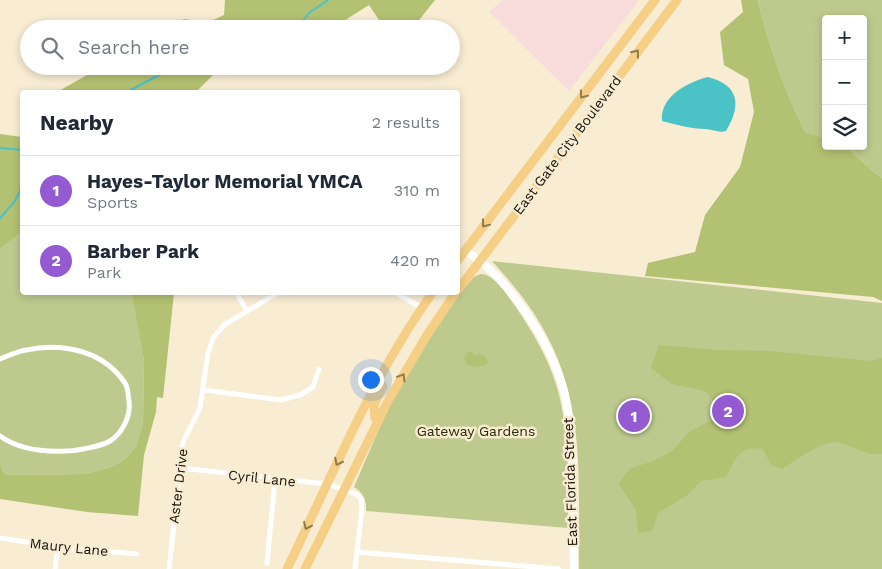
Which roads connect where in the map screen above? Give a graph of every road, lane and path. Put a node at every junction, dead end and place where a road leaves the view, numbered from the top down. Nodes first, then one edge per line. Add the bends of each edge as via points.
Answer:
1 (655, 0) edge
2 (677, 0) edge
3 (465, 251) junction
4 (460, 257) edge
5 (480, 259) junction
6 (460, 287) edge
7 (238, 295) edge
8 (274, 295) edge
9 (400, 295) edge
10 (431, 295) edge
11 (454, 295) edge
12 (422, 308) junction
13 (246, 311) junction
14 (417, 316) junction
15 (0, 359) edge
16 (319, 369) dead end
17 (204, 390) junction
18 (379, 420) junction
19 (0, 436) edge
20 (180, 468) junction
21 (275, 480) junction
22 (327, 484) junction
23 (345, 489) junction
24 (0, 538) edge
25 (58, 547) junction
26 (357, 552) junction
27 (137, 554) dead end
28 (267, 563) dead end
29 (55, 569) edge
30 (169, 569) edge
31 (287, 569) edge
32 (305, 569) edge
33 (355, 569) edge
34 (559, 569) edge
35 (572, 569) edge

1 -> 3 main road, East Gate City Boulevard
5 -> 2 main road, East Gate City Boulevard
3 - 4 main road, East Gate City Boulevard
3 - 5 main road, East Florida Street
5 - 6 main road, East Gate City Boulevard
5 - 35 main road, East Florida Street via 510,291 540,334 564,392 571,438
7 - 13 street
8 - 13 street, Aster Drive
9 - 12 street
10 - 12 main road
18 -> 11 main road, East Gate City Boulevard via 427,335
12 - 14 main road
13 - 17 street, Aster Drive via 224,325 213,338
14 - 18 main road via 413,331 374,405 375,418
14 -> 22 main road via 378,382
15 - 19 street via 44,347 88,354 110,366 126,384 130,409 123,428 110,441 76,451 46,452 22,447
16 - 17 street via 313,387 300,395 280,400
17 - 20 street, Aster Drive via 200,408 183,442
18 - 23 main road, East Gate City Boulevard
20 - 21 street, Cyril Lane
20 - 30 street, Aster Drive
21 - 22 street, Cyril Lane
21 - 28 street
22 - 23 street, Cyril Lane
22 -> 31 main road
23 - 26 street via 359,496 362,502
23 - 32 main road, East Gate City Boulevard
24 - 25 street, Maury Lane
25 - 27 street, Maury Lane
25 - 29 street
26 - 33 street
26 - 34 street

